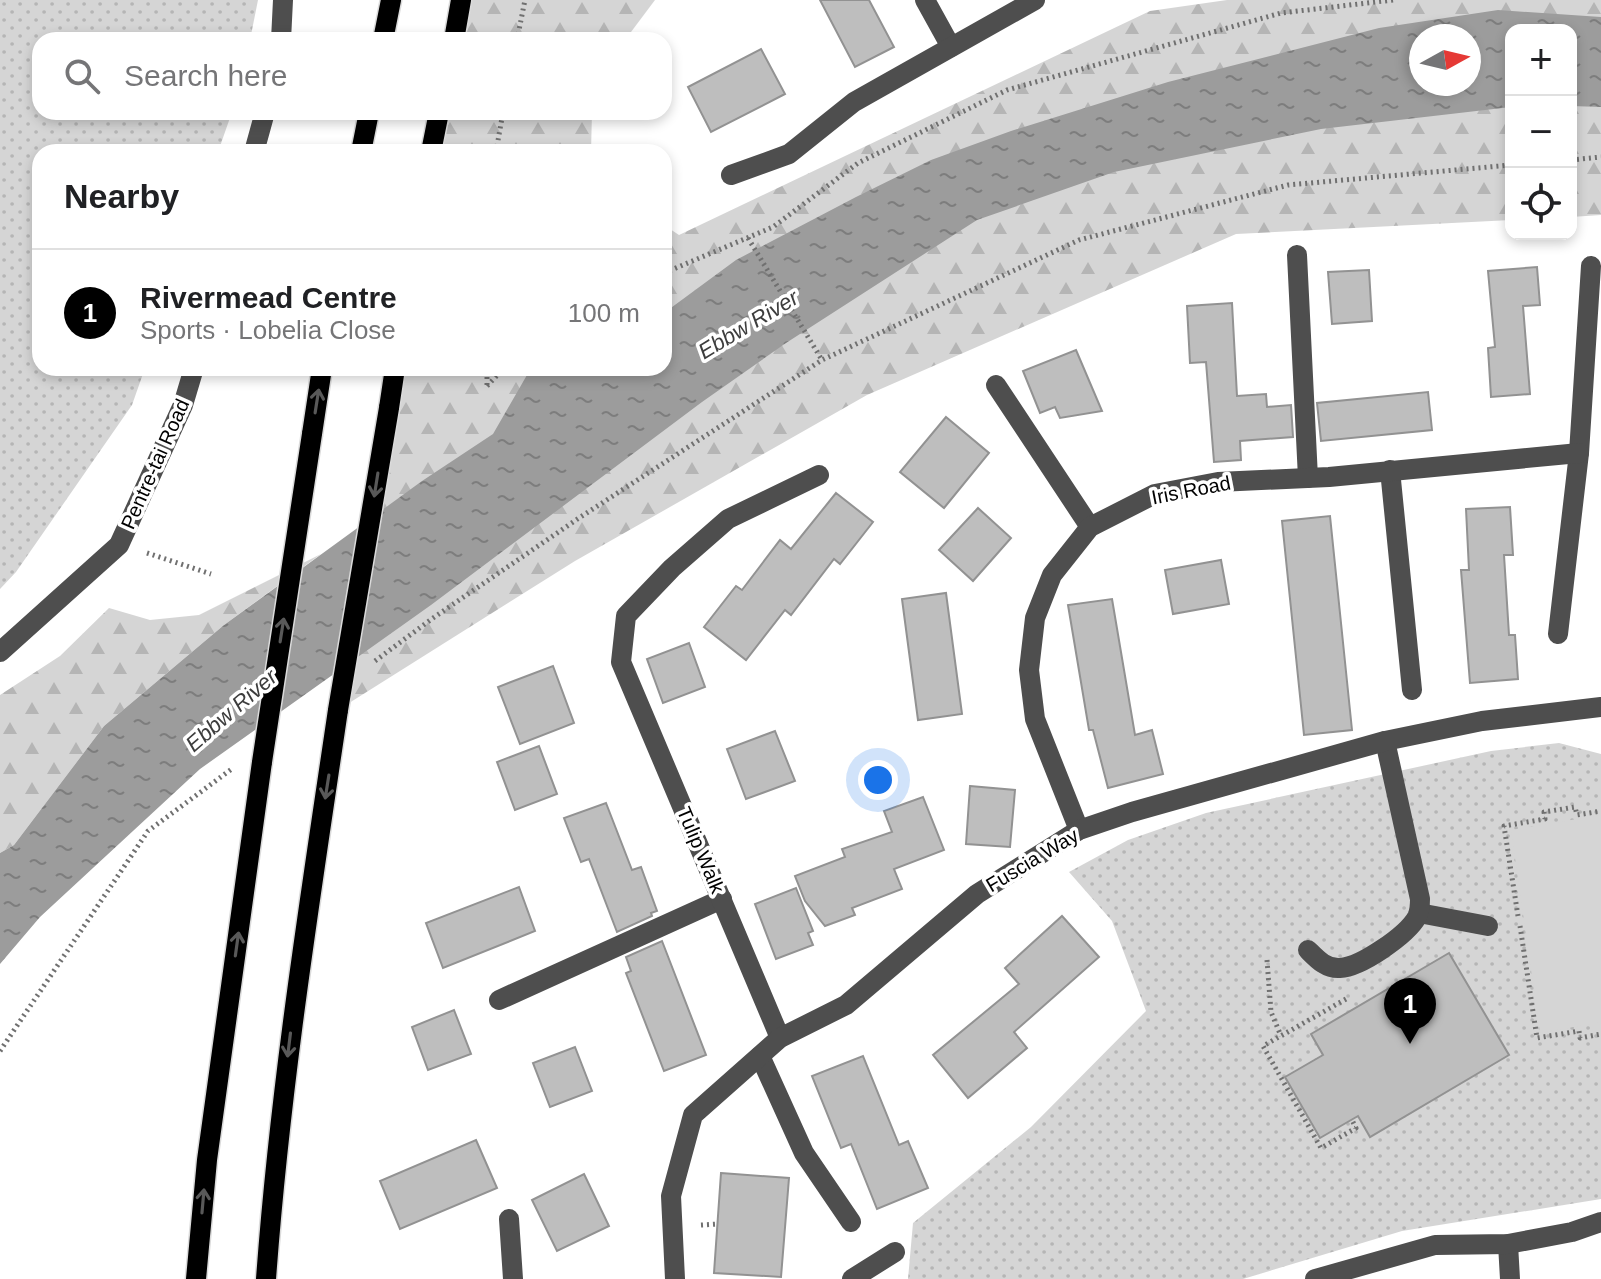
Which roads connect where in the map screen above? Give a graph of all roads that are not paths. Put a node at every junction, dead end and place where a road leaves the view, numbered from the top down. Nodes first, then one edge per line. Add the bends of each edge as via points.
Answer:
1 (283, 0) edge
2 (391, 0) edge
3 (461, 0) edge
4 (925, 0) edge
5 (1035, 0) edge
6 (281, 32) edge
7 (385, 32) edge
8 (455, 32) edge
9 (951, 47) junction
10 (263, 120) edge
11 (367, 120) edge
12 (437, 120) edge
13 (256, 144) edge
14 (363, 144) edge
15 (433, 144) edge
16 (731, 175) dead end
17 (1297, 255) dead end
18 (1591, 266) dead end
19 (192, 376) edge
20 (321, 376) edge
21 (394, 376) edge
22 (996, 385) dead end
23 (1579, 453) junction
24 (1390, 470) junction
25 (819, 475) dead end
26 (1308, 478) junction
27 (1090, 527) junction
28 (1558, 634) dead end
29 (0, 652) edge
30 (1412, 690) dead end
31 (1601, 707) edge
32 (1385, 741) junction
33 (1079, 830) junction
34 (722, 899) junction
35 (1419, 913) junction
36 (1488, 926) dead end
37 (1308, 950) dead end
38 (499, 1000) dead end
39 (780, 1038) junction
40 (760, 1056) junction
41 (509, 1219) dead end
42 (851, 1222) dead end
43 (1601, 1222) edge
44 (1508, 1244) junction
45 (895, 1252) dead end
46 (196, 1279) edge
47 (266, 1279) edge
48 (513, 1279) edge
49 (675, 1279) edge
50 (852, 1279) edge
51 (1315, 1279) edge
52 (1510, 1279) edge

1 - 6 street
2 - 7 main road
3 - 8 main road
4 - 9 street
5 - 9 street
9 - 16 street via 854,102 789,154
10 - 13 street
11 - 14 main road
12 - 15 main road
17 - 26 street
18 - 23 street
19 - 29 street, Pentre-tai Road via 119,545
46 -> 20 main road, bridge via 207,1160 262,762
21 -> 47 main road, bridge via 294,1002
22 - 27 street
23 - 24 street, Iris Road
23 - 28 street
24 - 26 street, Iris Road
24 - 30 street
25 - 34 street, Tulip Walk via 728,519 626,616 621,662
26 - 27 street, Iris Road via 1218,482 1155,494
27 - 33 street, Iris Road via 1052,575 1035,618 1029,670 1035,719
31 - 32 street, Fuscia Way via 1482,721
32 - 33 street, Fuscia Way
32 - 35 street
33 - 39 street, Fuscia Way via 977,894 846,1005
34 - 38 street
34 - 39 street, Tulip Walk
35 - 36 street
35 - 37 street via 1402,934 1355,965 1324,965
39 - 40 street, Fuscia Way
40 - 42 street via 804,1153
40 - 49 street, Fuscia Way via 693,1115 671,1196
41 - 48 street
43 - 44 street
44 - 51 street via 1435,1245
44 - 52 street
45 - 50 street

